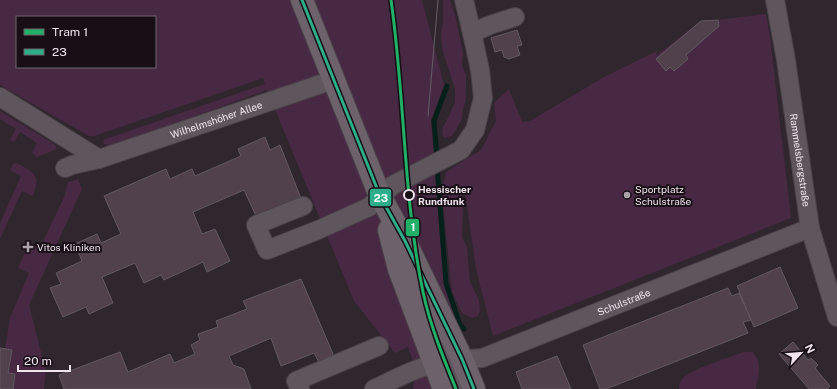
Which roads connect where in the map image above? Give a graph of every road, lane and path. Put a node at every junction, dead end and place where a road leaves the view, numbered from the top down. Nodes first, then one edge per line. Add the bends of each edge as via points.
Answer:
1 (302, 0) edge
2 (464, 0) edge
3 (775, 0) edge
4 (515, 17) dead end
5 (472, 33) junction
6 (333, 80) junction
7 (0, 97) edge
8 (99, 159) junction
9 (65, 168) dead end
10 (380, 196) junction
11 (303, 206) dead end
12 (810, 228) junction
13 (837, 317) edge
14 (379, 346) dead end
15 (448, 361) junction
16 (300, 389) edge
17 (374, 389) edge
18 (444, 389) edge
19 (460, 389) edge
20 (474, 389) edge

1 - 6 main road
2 - 5 street
3 - 12 street, Rammelsbergstraße
4 - 5 street
5 - 10 street via 483,98 475,130 461,150 393,185
6 - 8 street, Wilhelmshöher Allee
6 - 10 main road
7 - 8 street
8 - 9 street, Wilhelmshöher Allee
10 - 11 street via 369,207 267,250 256,225
10 - 15 main road via 424,280
10 - 15 main road via 399,269
12 - 13 street, Rammelsbergstraße
12 - 15 street, Schulstraße via 482,358
14 - 16 street via 296,381
15 - 17 street, Schulstraße via 415,370
15 - 18 main road
15 - 19 street
15 - 20 main road

